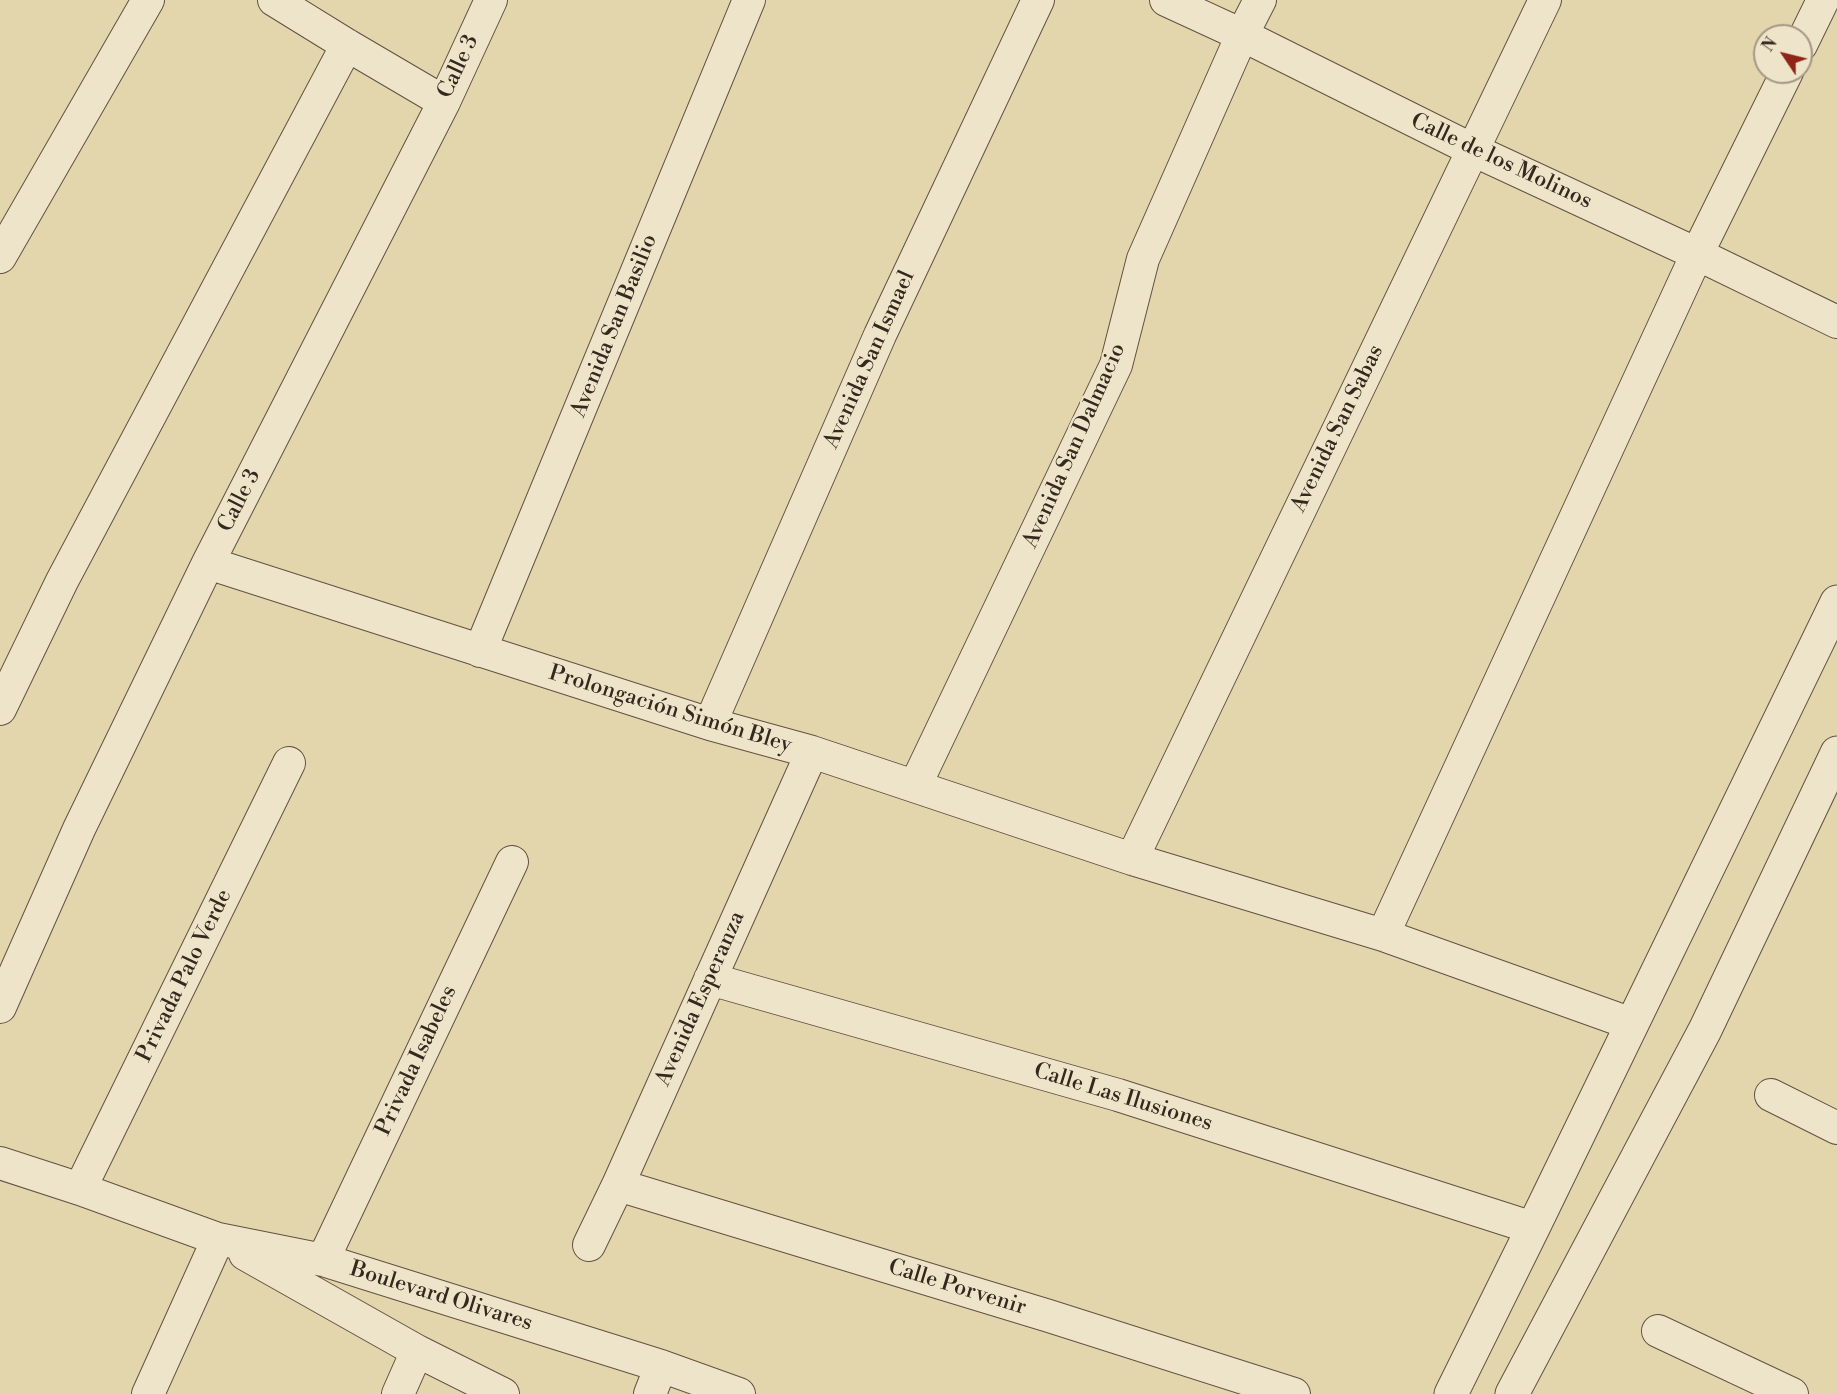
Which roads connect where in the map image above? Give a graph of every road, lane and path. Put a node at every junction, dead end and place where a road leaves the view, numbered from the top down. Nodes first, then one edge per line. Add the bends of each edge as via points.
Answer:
1 (148, 0) edge
2 (274, 0) edge
3 (491, 0) edge
4 (749, 0) edge
5 (1038, 0) edge
6 (1166, 0) edge
7 (1260, 0) edge
8 (1545, 0) edge
9 (1823, 0) edge
10 (1811, 24) edge
11 (1242, 35) junction
12 (347, 45) junction
13 (1782, 84) edge
14 (444, 102) junction
15 (1473, 150) junction
16 (1697, 254) junction
17 (0, 256) edge
18 (1837, 322) edge
19 (208, 563) junction
20 (1837, 602) edge
21 (480, 651) junction
22 (0, 709) edge
23 (710, 724) junction
24 (812, 752) junction
25 (1837, 753) edge
26 (290, 764) dead end
27 (915, 786) junction
28 (1132, 858) junction
29 (512, 862) dead end
30 (1383, 935) junction
31 (10, 955) edge
32 (710, 979) junction
33 (0, 1007) edge
34 (1632, 1023) junction
35 (1772, 1095) dead end
36 (1837, 1128) edge
37 (0, 1163) edge
38 (618, 1185) junction
39 (80, 1189) junction
40 (1533, 1227) junction
41 (218, 1239) junction
42 (589, 1245) dead end
43 (322, 1260) junction
44 (1658, 1330) dead end
45 (417, 1351) junction
46 (656, 1380) edge
47 (148, 1394) edge
48 (398, 1394) edge
49 (502, 1394) edge
50 (739, 1394) edge
51 (1294, 1394) edge
52 (1450, 1394) edge
53 (1512, 1394) edge
54 (1792, 1394) edge

1 - 17 street
2 - 12 street
3 - 14 street, Calle 3
4 - 21 street, Avenida San Basilio
5 - 23 street, Avenida San Ismael via 880,335
6 - 11 street, Calle de los Molinos
7 - 11 street, Avenida San Dalmacio
8 - 15 street, Avenida San Sabas
9 - 10 street
11 - 15 street, Calle de los Molinos
11 - 27 street, Avenida San Dalmacio via 1143,259 1116,365
12 - 14 street
12 - 22 street via 62,581
13 - 16 street
14 - 19 street, Calle 3
15 - 16 street, Calle de los Molinos
15 - 28 street, Avenida San Sabas
16 - 18 street, Calle de los Molinos
16 - 30 street
19 - 21 street, Prolongación Simón Bley
19 - 31 street, Calle 3 via 79,829
20 - 34 street
21 - 23 street, Prolongación Simón Bley
23 - 24 street, Prolongación Simón Bley
24 - 27 street, Prolongación Simón Bley
24 - 32 street, Avenida Esperanza
25 - 53 street via 1705,1030
26 - 39 street, Privada Palo Verde
27 - 28 street, Prolongación Simón Bley
28 - 30 street, Prolongación Simón Bley
29 - 43 street, Privada Isabeles
30 - 34 street, Prolongación Simón Bley
31 - 33 street, Calle 3
32 - 38 street, Avenida Esperanza
32 - 40 street, Calle Las Ilusiones via 1118,1095
34 - 40 street
35 - 36 street
37 - 39 street, Boulevard Olivares
38 - 42 street, Avenida Esperanza
38 - 51 street, Calle Porvenir
39 - 41 street, Boulevard Olivares
40 - 52 street
41 - 43 street, Boulevard Olivares
41 - 45 street, Boulevard Olivares
41 - 47 street
43 - 46 street, Boulevard Olivares
44 - 54 street
45 - 48 street
45 - 49 street, Boulevard Olivares
46 - 50 street, Boulevard Olivares

